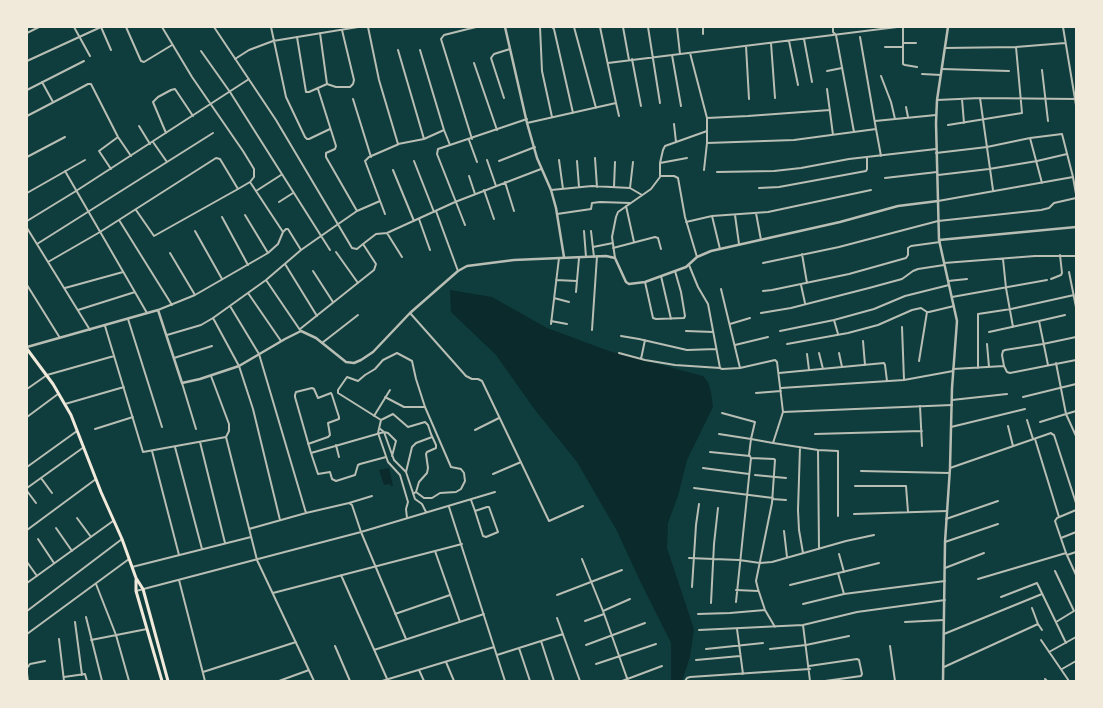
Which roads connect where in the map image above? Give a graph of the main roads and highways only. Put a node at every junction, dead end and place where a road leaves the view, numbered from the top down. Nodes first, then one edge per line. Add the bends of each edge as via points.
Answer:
1 (27, 348) edge
2 (28, 354) edge
3 (136, 578) junction
4 (162, 681) edge
5 (168, 681) edge

1 - 2 main road
2 - 3 main road via 47,375 65,404
3 - 4 main road via 136,591
3 - 5 main road via 143,589

